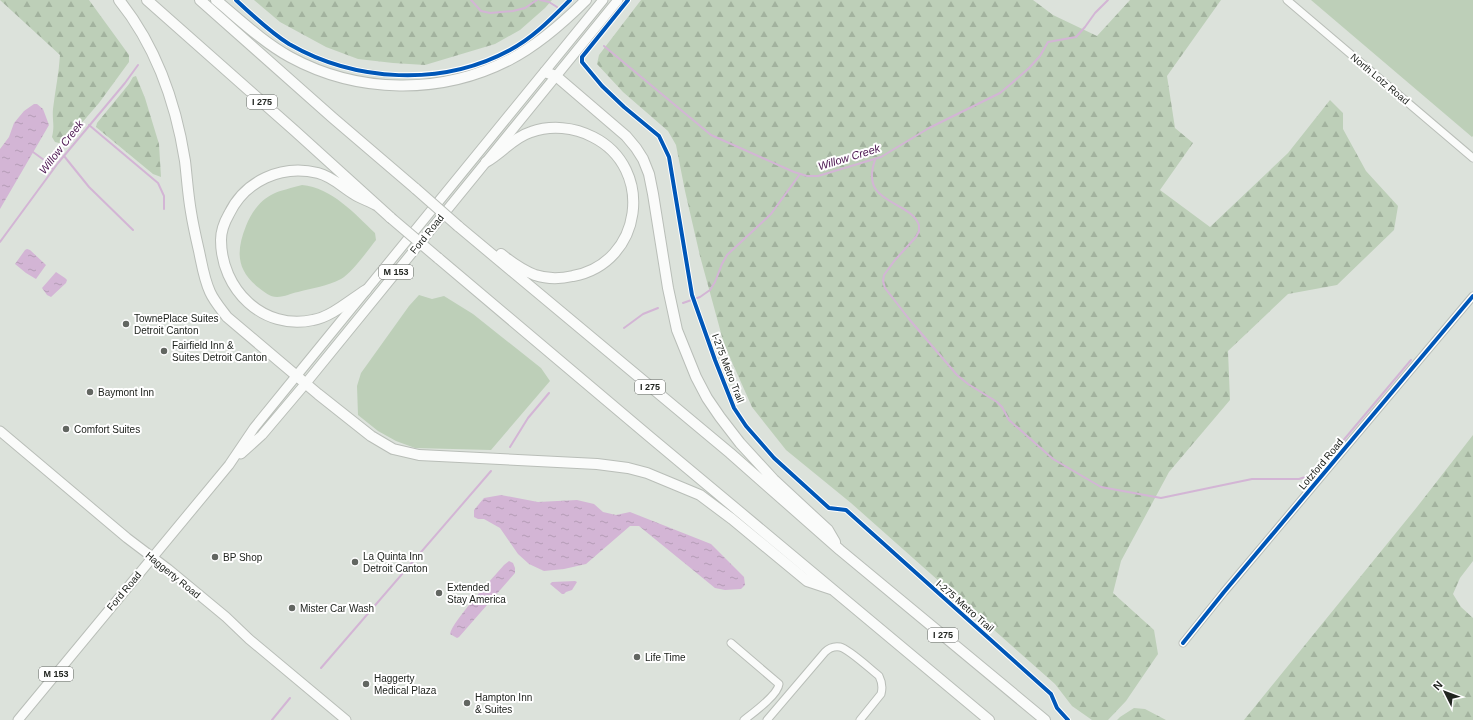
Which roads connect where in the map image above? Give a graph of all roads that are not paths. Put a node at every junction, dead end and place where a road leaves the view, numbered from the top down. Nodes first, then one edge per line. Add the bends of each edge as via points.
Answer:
1 (119, 0) edge
2 (147, 0) edge
3 (200, 0) edge
4 (216, 0) edge
5 (586, 0) edge
6 (603, 0) edge
7 (618, 0) edge
8 (1287, 0) edge
9 (545, 72) junction
10 (556, 76) junction
11 (1473, 158) edge
12 (486, 162) junction
13 (376, 205) junction
14 (467, 234) junction
15 (366, 290) junction
16 (1473, 296) edge
17 (296, 375) junction
18 (306, 383) junction
19 (0, 431) edge
20 (231, 462) junction
21 (840, 550) junction
22 (153, 557) junction
23 (831, 589) junction
24 (731, 643) dead end
25 (1183, 643) dead end
26 (18, 720) edge
27 (346, 720) edge
28 (744, 720) edge
29 (767, 720) edge
30 (860, 720) edge
31 (989, 720) edge
32 (1045, 720) edge

1 - 17 highway via 143,36 169,92 180,133 197,242 210,292 228,317
2 - 13 highway, I 275
3 - 14 highway, I 275, bridge
4 - 5 highway via 263,39 292,58 332,75 392,86 426,85 447,81 509,60 548,35
6 - 9 main road, Ford Road / M 153
7 - 10 main road, Ford Road / M 153
8 - 11 street, North Lotz Road
9 - 10 highway
9 - 15 main road, Ford Road / M 153
10 - 12 main road, Ford Road / M 153
10 - 21 highway via 626,136 643,159 653,194 677,330 693,371 708,398 740,443 774,480 828,530
12 - 14 highway via 515,140 532,132 558,128 588,134 607,145 626,169 633,191 631,224 622,244 608,259 588,272 567,278 545,277 524,270 481,239
12 - 18 main road, Ford Road / M 153
13 - 15 highway via 318,173 280,172 253,184 242,194 227,217 221,239 223,258 232,283 251,306 270,316 289,321 313,320 325,316
13 - 23 highway, I 275, bridge
14 - 21 highway, I 275 via 730,453
15 - 17 main road, Ford Road / M 153
16 - 25 street, Lotzford Road
17 - 18 highway
17 - 20 main road, Ford Road / M 153
18 - 20 main road, Ford Road / M 153 via 262,435
18 - 23 highway via 371,436 406,453 612,465 666,480 700,495 807,581
19 - 22 main road, Haggerty Road
20 - 22 main road, Ford Road / M 153
21 - 32 highway, I 275
22 - 26 main road, Ford Road / M 153
22 - 27 main road, Haggerty Road
23 - 31 highway, I 275
24 - 28 street via 779,684 768,700
29 - 30 street via 825,652 832,648 846,650 881,680 881,694

